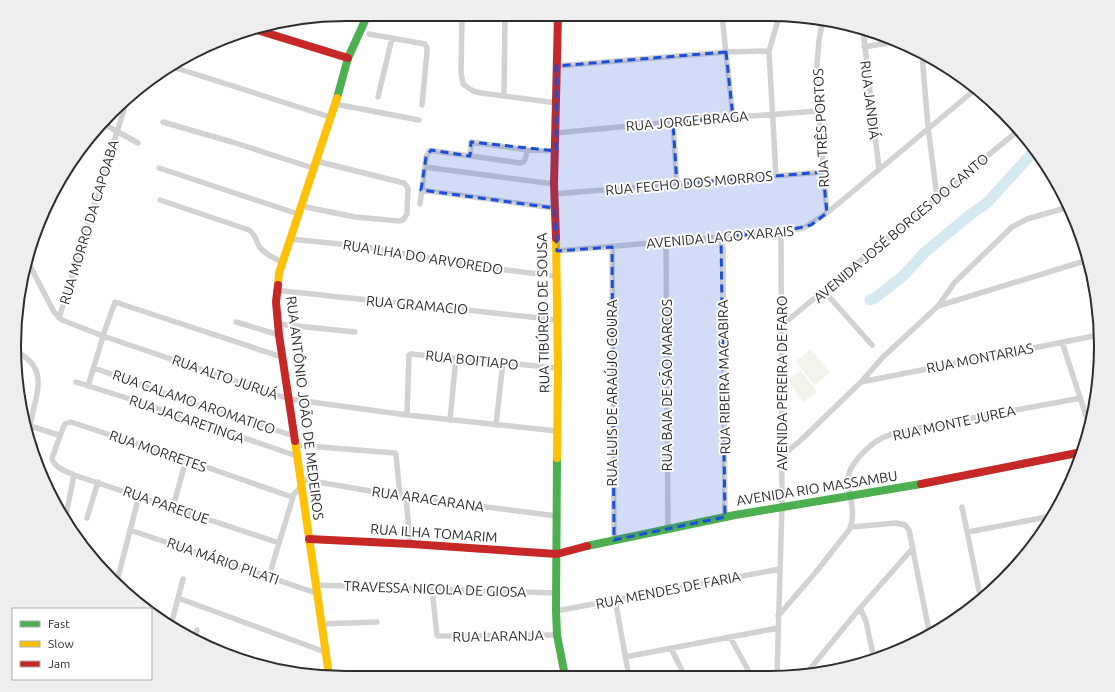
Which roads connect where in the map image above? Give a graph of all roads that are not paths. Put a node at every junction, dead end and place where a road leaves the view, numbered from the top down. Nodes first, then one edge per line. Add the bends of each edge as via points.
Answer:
1 (367, 21) edge
2 (462, 21) edge
3 (505, 21) edge
4 (558, 21) edge
5 (723, 21) edge
6 (778, 21) edge
7 (822, 26) edge
8 (263, 32) edge
9 (365, 33) junction
10 (863, 35) edge
11 (392, 38) junction
12 (886, 43) edge
13 (864, 47) junction
14 (769, 51) junction
15 (726, 52) junction
16 (348, 58) junction
17 (922, 60) edge
18 (556, 66) junction
19 (177, 68) edge
20 (972, 92) edge
21 (504, 95) junction
22 (378, 97) dead end
23 (557, 103) junction
24 (335, 104) junction
25 (422, 105) dead end
26 (124, 109) edge
27 (818, 111) junction
28 (772, 114) junction
29 (330, 117) junction
30 (733, 117) junction
31 (419, 120) dead end
32 (163, 122) dead end
33 (673, 123) junction
34 (107, 126) edge
35 (928, 127) junction
36 (117, 131) junction
37 (556, 133) junction
38 (1014, 134) edge
39 (138, 143) dead end
40 (527, 150) junction
41 (556, 151) junction
42 (470, 156) junction
43 (315, 165) junction
44 (425, 167) junction
45 (159, 168) dead end
46 (879, 169) junction
47 (823, 172) junction
48 (776, 176) junction
49 (554, 184) junction
50 (677, 184) junction
51 (421, 190) junction
52 (554, 194) junction
53 (937, 197) junction
54 (160, 200) dead end
55 (420, 204) dead end
56 (554, 208) junction
57 (1063, 209) edge
58 (299, 210) junction
59 (827, 213) junction
60 (781, 232) junction
61 (721, 237) junction
62 (290, 239) junction
63 (666, 242) junction
64 (612, 246) junction
65 (557, 251) junction
66 (282, 262) junction
67 (1083, 262) edge
68 (31, 267) edge
69 (556, 276) junction
70 (276, 290) junction
71 (824, 291) junction
72 (938, 306) junction
73 (59, 318) junction
74 (557, 320) junction
75 (236, 322) dead end
76 (278, 324) junction
77 (782, 325) junction
78 (299, 326) junction
79 (355, 332) dead end
80 (279, 335) junction
81 (103, 336) junction
82 (1094, 336) edge
83 (1062, 342) junction
84 (872, 345) dead end
85 (21, 355) edge
86 (282, 357) junction
87 (456, 357) junction
88 (296, 360) dead end
89 (503, 362) junction
90 (94, 368) junction
91 (558, 368) junction
92 (76, 382) dead end
93 (861, 382) junction
94 (88, 386) junction
95 (1081, 398) junction
96 (289, 399) junction
97 (407, 415) junction
98 (1086, 416) edge
99 (450, 420) junction
100 (31, 424) edge
101 (496, 425) junction
102 (31, 426) edge
103 (557, 431) junction
104 (59, 435) junction
105 (294, 436) junction
106 (295, 445) junction
107 (1076, 453) edge
108 (297, 456) junction
109 (782, 456) junction
110 (186, 460) junction
111 (54, 464) joint
112 (74, 475) junction
113 (98, 482) junction
114 (300, 483) junction
115 (139, 496) junction
116 (400, 496) junction
117 (406, 496) junction
118 (851, 496) junction
119 (292, 497) junction
120 (173, 507) junction
121 (782, 507) junction
122 (962, 507) dead end
123 (67, 511) edge
124 (557, 516) junction
125 (725, 517) junction
126 (1045, 517) edge
127 (87, 518) dead end
128 (851, 527) junction
129 (668, 529) junction
130 (130, 530) junction
131 (968, 532) junction
132 (309, 539) junction
133 (614, 540) junction
134 (279, 543) junction
135 (410, 544) junction
136 (913, 548) junction
137 (557, 554) junction
138 (780, 569) junction
139 (269, 576) junction
140 (118, 578) edge
141 (183, 578) dead end
142 (316, 589) junction
143 (432, 589) junction
144 (556, 593) junction
145 (980, 593) edge
146 (178, 598) junction
147 (615, 599) junction
148 (860, 608) junction
149 (556, 611) junction
150 (778, 616) junction
151 (172, 620) edge
152 (377, 622) dead end
153 (321, 624) junction
154 (778, 628) junction
155 (929, 629) edge
156 (197, 630) dead end
157 (196, 634) edge
158 (557, 634) junction
159 (730, 637) junction
160 (671, 648) junction
161 (325, 652) junction
162 (873, 654) edge
163 (626, 657) junction
164 (811, 668) edge
165 (328, 670) edge
166 (564, 671) edge
167 (628, 671) edge
168 (682, 671) edge
169 (749, 671) edge
170 (777, 671) edge

1 - 9 street, RUA ANTÔNIO JOÃO DE MEDEIROS
2 - 21 street via 460,73 463,84 473,91
3 - 21 street
4 - 18 street, RUA TIBÚRCIO DE SOUSA
5 - 15 street
6 - 14 street
7 - 27 street, RUA TRÊS PORTOS via 816,79
8 - 16 street
9 - 11 street
9 - 16 street, RUA ANTÔNIO JOÃO DE MEDEIROS
10 - 13 street, RUA JANDIÁ
11 - 22 street
11 - 25 street via 426,46
12 - 13 street
13 - 46 street, RUA JANDIÁ
14 - 15 street
14 - 28 street
15 - 18 street
15 - 30 street
16 - 24 street, RUA ANTÔNIO JOÃO DE MEDEIROS
17 - 35 street
18 - 23 street, RUA TIBÚRCIO DE SOUSA
19 - 29 street
20 - 35 street, AVENIDA LAGO XARAIS
21 - 23 street
23 - 37 street, RUA TIBÚRCIO DE SOUSA
24 - 29 street, RUA ANTÔNIO JOÃO DE MEDEIROS
24 - 31 street
26 - 36 street, RUA MORRO DA CAPOABA
27 - 28 street, RUA JORGE BRAGA
27 - 47 street, RUA TRÊS PORTOS
28 - 30 street, RUA JORGE BRAGA
28 - 48 street
29 - 43 street, RUA ANTÔNIO JOÃO DE MEDEIROS
30 - 33 street, RUA JORGE BRAGA
32 - 43 street
33 - 37 street, RUA JORGE BRAGA
33 - 50 street
34 - 36 street
35 - 46 street, AVENIDA LAGO XARAIS
35 - 53 street
36 - 39 street
36 - 73 street, RUA MORRO DA CAPOABA
37 - 41 street, RUA TIBÚRCIO DE SOUSA
38 - 53 street, AVENIDA JOSÉ BORGES DO CANTO
40 - 41 street
40 - 42 street via 522,163
40 - 42 street via 471,142
41 - 49 street, RUA TIBÚRCIO DE SOUSA
42 - 44 street via 431,150 426,155
43 - 58 street, RUA ANTÔNIO JOÃO DE MEDEIROS
43 - 58 street via 404,183 408,188 406,216 399,221
44 - 49 street
44 - 51 street
45 - 58 street
46 - 59 street, AVENIDA LAGO XARAIS
47 - 48 street, RUA FECHO DOS MORROS
47 - 59 street, RUA TRÊS PORTOS
48 - 50 street, RUA FECHO DOS MORROS
49 - 52 street, RUA TIBÚRCIO DE SOUSA
50 - 52 street, RUA FECHO DOS MORROS
51 - 55 street
51 - 56 street
52 - 56 street, RUA TIBÚRCIO DE SOUSA
53 - 71 street, AVENIDA JOSÉ BORGES DO CANTO
54 - 66 street via 249,230 262,250
56 - 65 street, RUA TIBÚRCIO DE SOUSA
57 - 72 street via 1027,218 1012,227 955,282
58 - 62 street, RUA ANTÔNIO JOÃO DE MEDEIROS
59 - 60 street, AVENIDA LAGO XARAIS via 804,228
60 - 61 street, AVENIDA LAGO XARAIS
60 - 77 street, AVENIDA PEREIRA DE FARO
61 - 63 street, AVENIDA LAGO XARAIS
61 - 125 street, RUA RIBEIRA MACABIRA
62 - 66 street, RUA ANTÔNIO JOÃO DE MEDEIROS
62 - 69 street, RUA ILHA DO ARVOREDO via 366,247 480,267
63 - 64 street, AVENIDA LAGO XARAIS
63 - 129 street, RUA BAIA DE SÃO MARCOS
64 - 65 street, AVENIDA LAGO XARAIS
64 - 133 street, RUA LUIS DE ARAÚJO COURA
65 - 69 street, RUA TIBÚRCIO DE SOUSA
66 - 70 street, RUA ANTÔNIO JOÃO DE MEDEIROS
67 - 72 street
68 - 73 street
69 - 74 street, RUA TIBÚRCIO DE SOUSA
70 - 74 street, RUA GRAMACIO
70 - 76 street, RUA ANTÔNIO JOÃO DE MEDEIROS
71 - 77 street, AVENIDA JOSÉ BORGES DO CANTO
71 - 84 street
72 - 93 street via 883,357
73 - 81 street, RUA ALTO JURUÁ
74 - 91 street, RUA TIBÚRCIO DE SOUSA
75 - 80 street
76 - 78 street
76 - 80 street, RUA ANTÔNIO JOÃO DE MEDEIROS
77 - 109 street, AVENIDA PEREIRA DE FARO
78 - 79 street
78 - 88 street
80 - 86 street, RUA ANTÔNIO JOÃO DE MEDEIROS
81 - 86 street via 115,302
81 - 90 street
81 - 96 street, RUA ALTO JURUÁ
82 - 83 street, RUA MONTARIAS
83 - 93 street, RUA MONTARIAS
83 - 95 street
85 - 100 street via 28,359 37,373 39,390
86 - 96 street, RUA ANTÔNIO JOÃO DE MEDEIROS
87 - 89 street, RUA BOITIAPO
87 - 97 street, RUA BOITIAPO via 410,354
87 - 99 street
89 - 91 street, RUA BOITIAPO
89 - 101 street
90 - 94 street
90 - 105 street, RUA CALAMO AROMATICO
91 - 103 street, RUA TIBÚRCIO DE SOUSA
92 - 94 street, RUA JACARETINGA
93 - 109 street
94 - 108 street, RUA JACARETINGA
95 - 98 street
95 - 118 street, RUA MONTE JUREA via 897,432 883,438 864,452 850,470 848,481
96 - 97 street, RUA ALTO JURUÁ
96 - 105 street, RUA ANTÔNIO JOÃO DE MEDEIROS
97 - 99 street, RUA ALTO JURUÁ
99 - 101 street, RUA ALTO JURUÁ
101 - 103 street, RUA ALTO JURUÁ
102 - 104 street
103 - 124 street, RUA TIBÚRCIO DE SOUSA
104 - 110 street, RUA MORRETES via 65,424 71,422
104 - 111 street, RUA MORRETES via 52,458
105 - 106 street, RUA ANTÔNIO JOÃO DE MEDEIROS
106 - 108 street, RUA ANTÔNIO JOÃO DE MEDEIROS
106 - 116 street via 395,453
107 - 118 street, AVENIDA RIO MASSAMBU
108 - 114 street, RUA ANTÔNIO JOÃO DE MEDEIROS
109 - 121 street, AVENIDA PEREIRA DE FARO
110 - 119 street, RUA MORRETES
110 - 120 street
111 - 112 street, RUA PARECUE
112 - 113 street, RUA PARECUE
112 - 123 street
113 - 115 street, RUA PARECUE
113 - 127 street
114 - 116 street, RUA ARACARANA
114 - 119 street
114 - 132 street, RUA ANTÔNIO JOÃO DE MEDEIROS
115 - 120 street, RUA PARECUE
115 - 130 street
116 - 117 street, RUA ARACARANA
117 - 124 street, RUA ARACARANA
117 - 135 street
118 - 121 street, AVENIDA RIO MASSAMBU
118 - 128 street, RUA MONTE JUREA
119 - 134 street
120 - 134 street, RUA PARECUE
121 - 125 street, AVENIDA RIO MASSAMBU
121 - 138 street, AVENIDA PEREIRA DE FARO
122 - 131 street
124 - 137 street, RUA TIBÚRCIO DE SOUSA
125 - 129 street, AVENIDA RIO MASSAMBU
126 - 131 street
128 - 136 street via 896,523 905,525 909,530
128 - 150 street
129 - 133 street, AVENIDA RIO MASSAMBU
130 - 139 street, RUA MÁRIO PILATI
130 - 140 street
131 - 145 street
132 - 135 street, RUA ILHA TOMARIM
132 - 142 street, RUA ANTÔNIO JOÃO DE MEDEIROS
133 - 137 street, AVENIDA RIO MASSAMBU
134 - 139 street
135 - 137 street, RUA ILHA TOMARIM
136 - 148 street
136 - 155 street
137 - 144 street, RUA TIBÚRCIO DE SOUSA
138 - 147 street, RUA MENDES DE FARIA
138 - 150 street, AVENIDA PEREIRA DE FARO
139 - 142 street, RUA MÁRIO PILATI
141 - 146 street
142 - 143 street, TRAVESSA NICOLA DE GIOSA
142 - 153 street, RUA ANTÔNIO JOÃO DE MEDEIROS
143 - 144 street, TRAVESSA NICOLA DE GIOSA
143 - 158 street, RUA LARANJA via 438,636
144 - 149 street, RUA TIBÚRCIO DE SOUSA
146 - 151 street
146 - 161 street
147 - 149 street, RUA MENDES DE FARIA
147 - 163 street
148 - 162 street via 866,621
148 - 164 street
149 - 158 street, RUA TIBÚRCIO DE SOUSA
150 - 154 street, AVENIDA PEREIRA DE FARO
152 - 153 street
153 - 161 street, RUA ANTÔNIO JOÃO DE MEDEIROS
154 - 159 street
154 - 170 street, AVENIDA PEREIRA DE FARO
156 - 157 street
158 - 166 street, RUA TIBÚRCIO DE SOUSA
159 - 160 street
159 - 169 street
160 - 163 street
160 - 168 street
161 - 165 street, RUA ANTÔNIO JOÃO DE MEDEIROS
163 - 167 street

